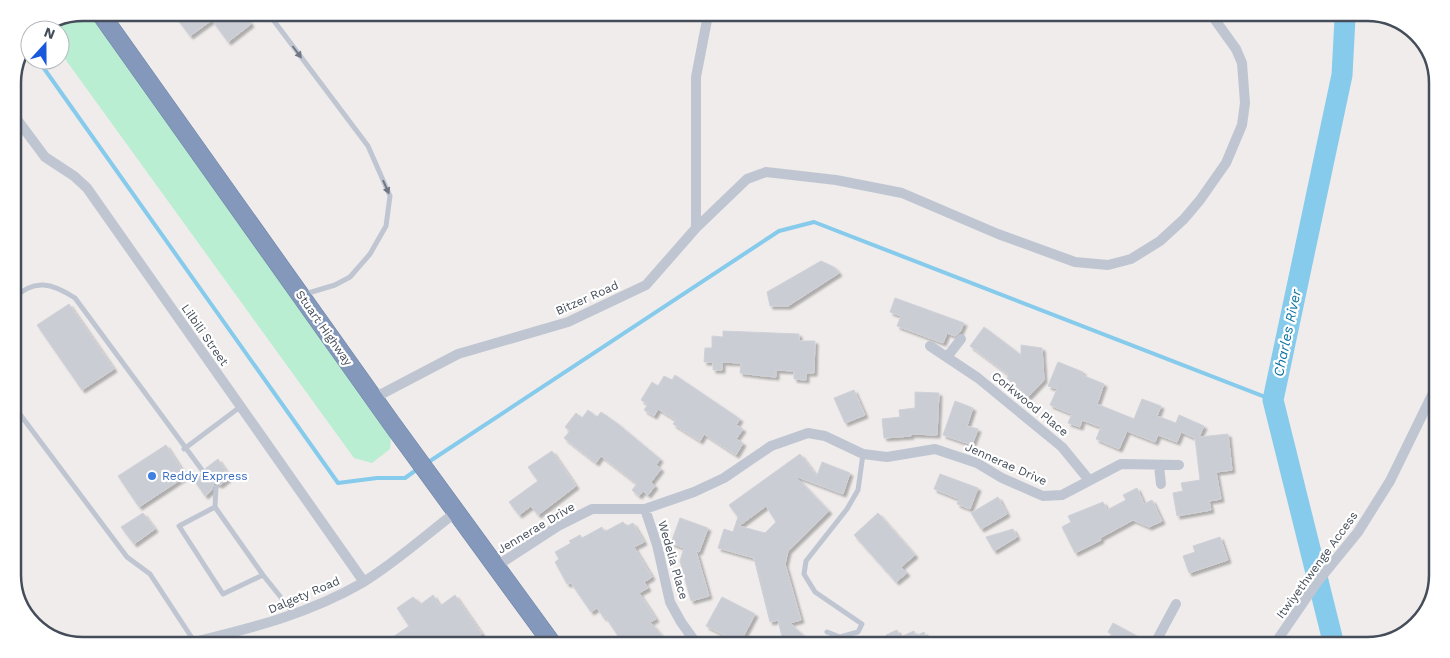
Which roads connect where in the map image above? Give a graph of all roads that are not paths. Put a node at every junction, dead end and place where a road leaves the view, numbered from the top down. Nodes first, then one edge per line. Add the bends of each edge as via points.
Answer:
1 (106, 21) edge
2 (274, 21) edge
3 (707, 21) edge
4 (1215, 21) edge
5 (21, 125) edge
6 (696, 228) junction
7 (21, 290) edge
8 (301, 296) junction
9 (961, 339) dead end
10 (930, 346) dead end
11 (947, 357) junction
12 (374, 398) junction
13 (1429, 401) edge
14 (240, 407) junction
15 (21, 415) edge
16 (184, 449) junction
17 (863, 454) junction
18 (1179, 465) dead end
19 (1159, 466) junction
20 (202, 470) dead end
21 (1089, 480) junction
22 (1161, 484) dead end
23 (216, 487) dead end
24 (215, 507) junction
25 (644, 509) junction
26 (456, 512) junction
27 (495, 567) junction
28 (263, 575) junction
29 (364, 582) junction
30 (1176, 604) dead end
31 (295, 615) junction
32 (827, 632) dead end
33 (191, 637) edge
34 (215, 637) edge
35 (547, 637) edge
36 (692, 637) edge
37 (1158, 637) edge
38 (1280, 637) edge

1 - 8 highway, Stuart Highway
2 -> 8 lane via 368,146 390,196 386,226 370,254 350,277
3 - 6 street via 696,77
4 - 6 street, Bitzer Road via 1236,49 1242,63 1245,102 1242,124 1226,163 1200,200 1160,240 1132,259 1108,265 1074,262 902,193 782,172 766,172 747,179
5 - 14 street, Lilbili Street via 45,157 87,188
6 - 12 street, Bitzer Road via 646,285 568,322 458,354
7 - 16 lane via 40,284 58,288 75,298
8 - 12 highway, Stuart Highway
9 - 11 street
10 - 11 street, Corkwood Place
11 - 21 street, Corkwood Place via 978,378 1062,447
12 - 26 highway, Stuart Highway
13 - 38 street, Itwiyethwenge Access via 1390,481 1358,532 1318,581
14 - 16 lane
14 - 29 street, Lilbili Street
15 - 33 lane via 127,558 150,574
16 - 20 lane
17 - 21 street, Jennerae Drive via 887,458 935,449 977,463 1043,496 1062,495
17 - 25 street, Jennerae Drive via 825,436 808,433 771,446 724,478 694,492
17 - 32 lane via 858,490 806,561 804,574 815,592 862,624 858,632 840,637
18 - 19 street, Jennerae Drive
19 - 21 street, Jennerae Drive via 1121,464
19 - 22 street
23 - 24 lane
24 - 28 lane
24 - 28 lane via 179,526 223,594
25 - 27 street, Jennerae Drive via 592,509 558,526
25 - 36 street, Wedelia Place via 657,545 670,602
26 - 27 highway, Stuart Highway
26 - 29 street, Dalgety Road
27 - 35 highway, Stuart Highway
28 - 31 lane
29 - 31 street, Dalgety Road
30 - 37 street
31 - 34 street, Dalgety Road

